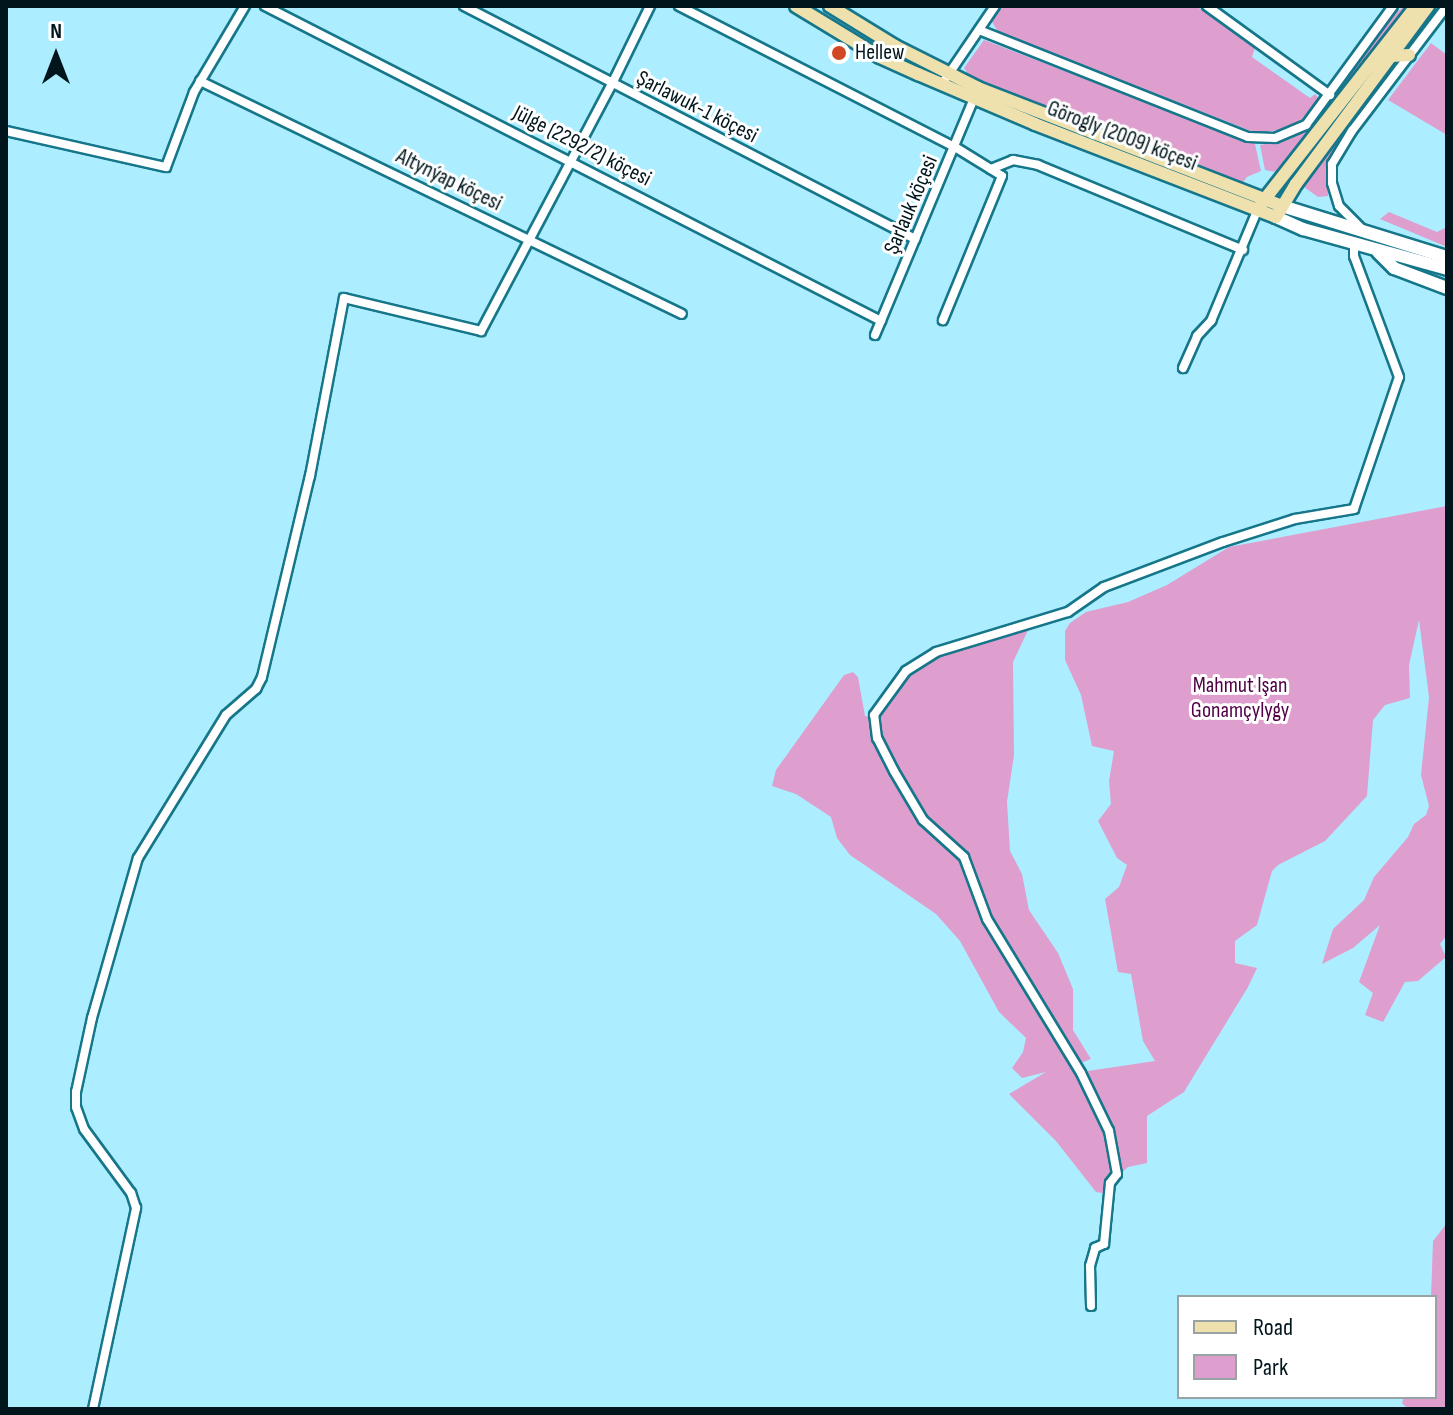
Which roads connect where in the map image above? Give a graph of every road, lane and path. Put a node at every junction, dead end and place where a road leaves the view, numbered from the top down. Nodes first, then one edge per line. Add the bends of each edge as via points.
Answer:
1 (245, 6) edge
2 (265, 6) edge
3 (464, 6) edge
4 (650, 6) edge
5 (679, 6) edge
6 (796, 6) edge
7 (830, 6) edge
8 (995, 6) edge
9 (1207, 6) edge
10 (1393, 6) edge
11 (1416, 6) edge
12 (1428, 6) edge
13 (1447, 6) edge
14 (979, 30) junction
15 (1409, 55) junction
16 (1391, 56) junction
17 (945, 79) junction
18 (200, 81) junction
19 (612, 84) junction
20 (976, 93) junction
21 (1330, 95) junction
22 (1351, 110) junction
23 (6, 131) edge
24 (1352, 131) junction
25 (955, 147) junction
26 (571, 163) junction
27 (991, 169) junction
28 (1260, 205) junction
29 (1279, 212) junction
30 (1368, 234) junction
31 (915, 239) junction
32 (530, 240) junction
33 (1354, 243) junction
34 (1243, 250) junction
35 (1375, 250) junction
36 (1447, 257) edge
37 (1447, 269) edge
38 (1447, 288) edge
39 (682, 314) dead end
40 (943, 320) dead end
41 (881, 321) junction
42 (875, 335) dead end
43 (1183, 368) dead end
44 (1091, 1306) dead end
45 (93, 1409) edge

1 - 18 street
2 - 26 street, Jülge (2292/2) köçesi
3 - 19 street, Şarlawuk-1 köçesi
4 - 19 street
5 - 25 street
6 - 17 main road, Görogly (2009) köçesi via 880,57
7 - 17 main road, Görogly (2009) köçesi
8 - 14 street
9 - 21 street
10 - 21 street
11 - 28 main road
12 - 16 main road
13 - 15 street
14 - 17 street
14 - 21 street via 1248,137 1275,138 1301,129
15 - 16 main road
15 - 24 street
16 - 22 main road
17 - 20 main road, Görogly (2009) köçesi
18 - 23 street via 166,167
18 - 32 street, Altynýap köçesi
19 - 26 street
19 - 31 street, Şarlawuk-1 köçesi
20 - 25 street, Şarlauk köçesi
20 - 28 main road, Görogly (2009) köçesi
22 - 24 main road
22 - 29 main road
24 - 30 street via 1332,164 1332,183 1344,214
25 - 27 street
25 - 31 street, Şarlauk köçesi
26 - 32 street
26 - 41 street, Jülge (2292/2) köçesi
27 - 34 street via 1013,160 1038,165
27 - 40 street via 1002,176
28 - 29 main road, Görogly (2009) köçesi
28 - 34 street
29 - 30 main road, Görogly (2009) köçesi
29 - 33 main road, Görogly (2009) köçesi
30 - 36 main road, Görogly (2009) köçesi
31 - 41 street, Şarlauk köçesi
32 - 39 street, Altynýap köçesi
32 - 45 street via 481,331 344,298 310,476 262,677 219,724 138,858 92,1018 76,1107 84,1129 131,1193 136,1208
33 - 35 main road, Görogly (2009) köçesi
33 - 44 street via 1354,256 1399,377 1354,509 1295,519 1223,542 1104,587 1068,612 936,652 906,671 874,715 877,738 894,771 923,820 964,857 987,919 1081,1073 1109,1131 1117,1174 1110,1183 1104,1244 1095,1248 1090,1266
34 - 43 street
35 - 37 main road, Görogly (2009) köçesi
35 - 38 main road via 1394,268
41 - 42 street, Şarlauk köçesi

